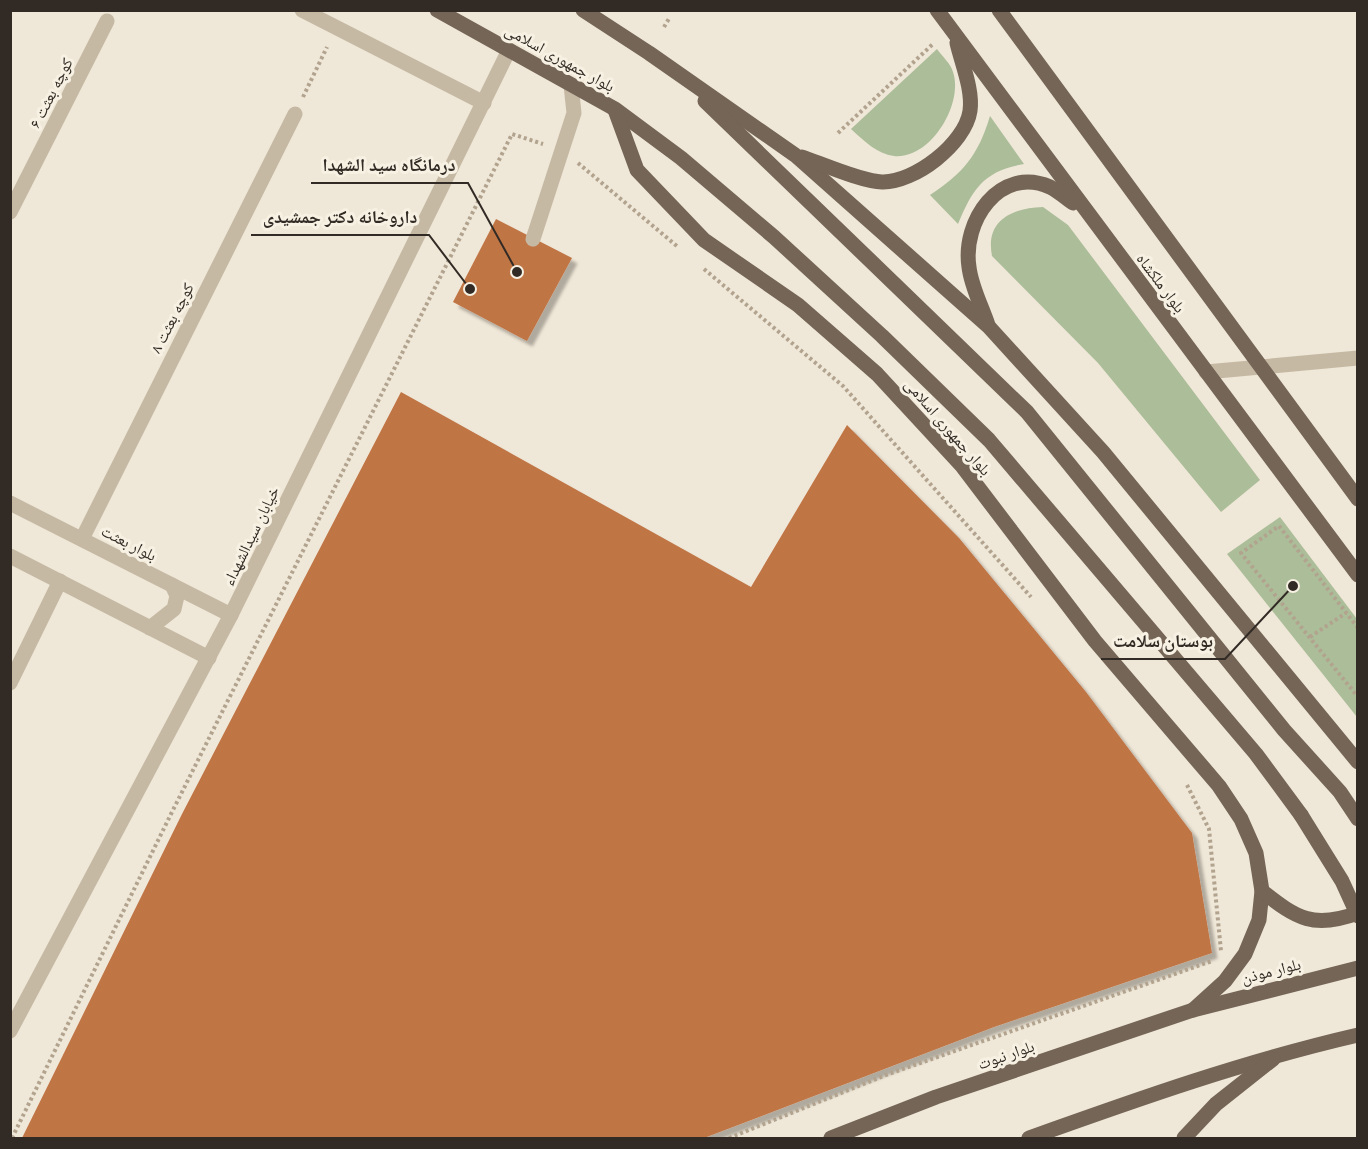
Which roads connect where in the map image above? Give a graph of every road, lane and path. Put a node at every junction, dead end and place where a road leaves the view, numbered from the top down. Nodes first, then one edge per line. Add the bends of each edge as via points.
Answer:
1 (302, 10) edge
2 (437, 10) edge
3 (583, 10) edge
4 (937, 10) edge
5 (999, 10) edge
6 (670, 17) dead end
7 (107, 21) dead end
8 (664, 27) dead end
9 (336, 28) junction
10 (956, 37) junction
11 (934, 43) dead end
12 (509, 50) junction
13 (668, 66) junction
14 (571, 85) junction
15 (484, 103) junction
16 (615, 109) junction
17 (295, 114) joint
18 (838, 133) dead end
19 (564, 151) junction
20 (795, 155) junction
21 (10, 212) edge
22 (1086, 212) junction
23 (533, 238) dead end
24 (680, 249) dead end
25 (698, 264) dead end
26 (989, 327) junction
27 (1358, 358) edge
28 (1260, 366) junction
29 (1206, 372) junction
30 (1358, 499) edge
31 (10, 502) edge
32 (82, 539) junction
33 (10, 556) edge
34 (1358, 576) edge
35 (60, 581) junction
36 (172, 585) junction
37 (1039, 605) dead end
38 (1346, 613) junction
39 (231, 615) junction
40 (150, 628) junction
41 (1358, 628) edge
42 (1310, 637) junction
43 (209, 658) junction
44 (10, 683) edge
45 (1358, 697) edge
46 (1358, 762) edge
47 (1180, 775) dead end
48 (1358, 819) edge
49 (1262, 891) junction
50 (1358, 914) edge
51 (1358, 968) edge
52 (1193, 1010) junction
53 (10, 1030) edge
54 (1358, 1035) edge
55 (1281, 1053) junction
56 (12, 1138) edge
57 (729, 1138) edge
58 (831, 1138) edge
59 (1029, 1138) edge
60 (1184, 1138) edge

1 - 9 street
2 - 12 main road, بلوار جمهوری اسلامی
3 - 13 main road
4 - 10 main road, بلوار ملکشاه
5 - 28 main road, بلوار ملکشاه
6 - 8 path
7 - 21 street, کوچه بعثت ۶
9 - 15 street
9 - 17 path
10 - 20 main road via 970,110 955,140 934,161 903,177 879,183
10 - 22 main road, بلوار ملکشاه
11 - 18 path
12 - 14 main road, بلوار جمهوری اسلامی
12 - 15 street, خیابان سیدالشهداء
13 - 20 main road
13 - 48 main road via 1027,412 1284,730 1340,792
14 - 16 main road, بلوار جمهوری اسلامی
14 - 19 street via 574,113
15 - 39 street, خیابان سیدالشهداء
16 - 49 main road, بلوار جمهوری اسلامی via 637,170 704,240 798,305 851,351 962,466 1095,641 1219,786 1256,853
16 - 50 main road, bridge via 681,158 774,237 989,440 1256,754 1301,815
17 - 32 street, کوچه بعثت ۸
19 - 23 street
19 - 24 path
19 - 56 path via 512,134
20 - 26 main road
22 - 26 main road via 1051,187 1037,184 999,190 984,202 974,225 969,268
22 - 29 main road, بلوار ملکشاه
25 - 37 path via 843,386
26 - 46 main road via 1103,452
27 - 28 street
28 - 29 street
28 - 30 main road, بلوار ملکشاه
29 - 34 main road, بلوار ملکشاه
31 - 32 street, بلوار بعثت
32 - 36 street, بلوار بعثت
33 - 35 street
35 - 40 street
35 - 44 street
36 - 39 street, بلوار بعثت
36 - 40 street via 177,596 174,609
38 - 41 path
38 - 42 path
38 - 42 path via 1279,526 1241,553
39 - 43 street, خیابان سیدالشهداء
40 - 43 street
42 - 45 path
43 - 53 street, خیابان سیدالشهداء
47 - 57 path via 1209,829 1222,958 886,1075
49 - 50 main road via 1285,909 1310,921 1333,922
49 - 52 main road, بلوار جمهوری اسلامی via 1259,920 1245,954 1225,981
51 - 52 main road, بلوار موذن
52 - 58 main road, بلوار نبوت via 936,1097
54 - 55 main road
55 - 59 main road
55 - 60 main road via 1216,1104

